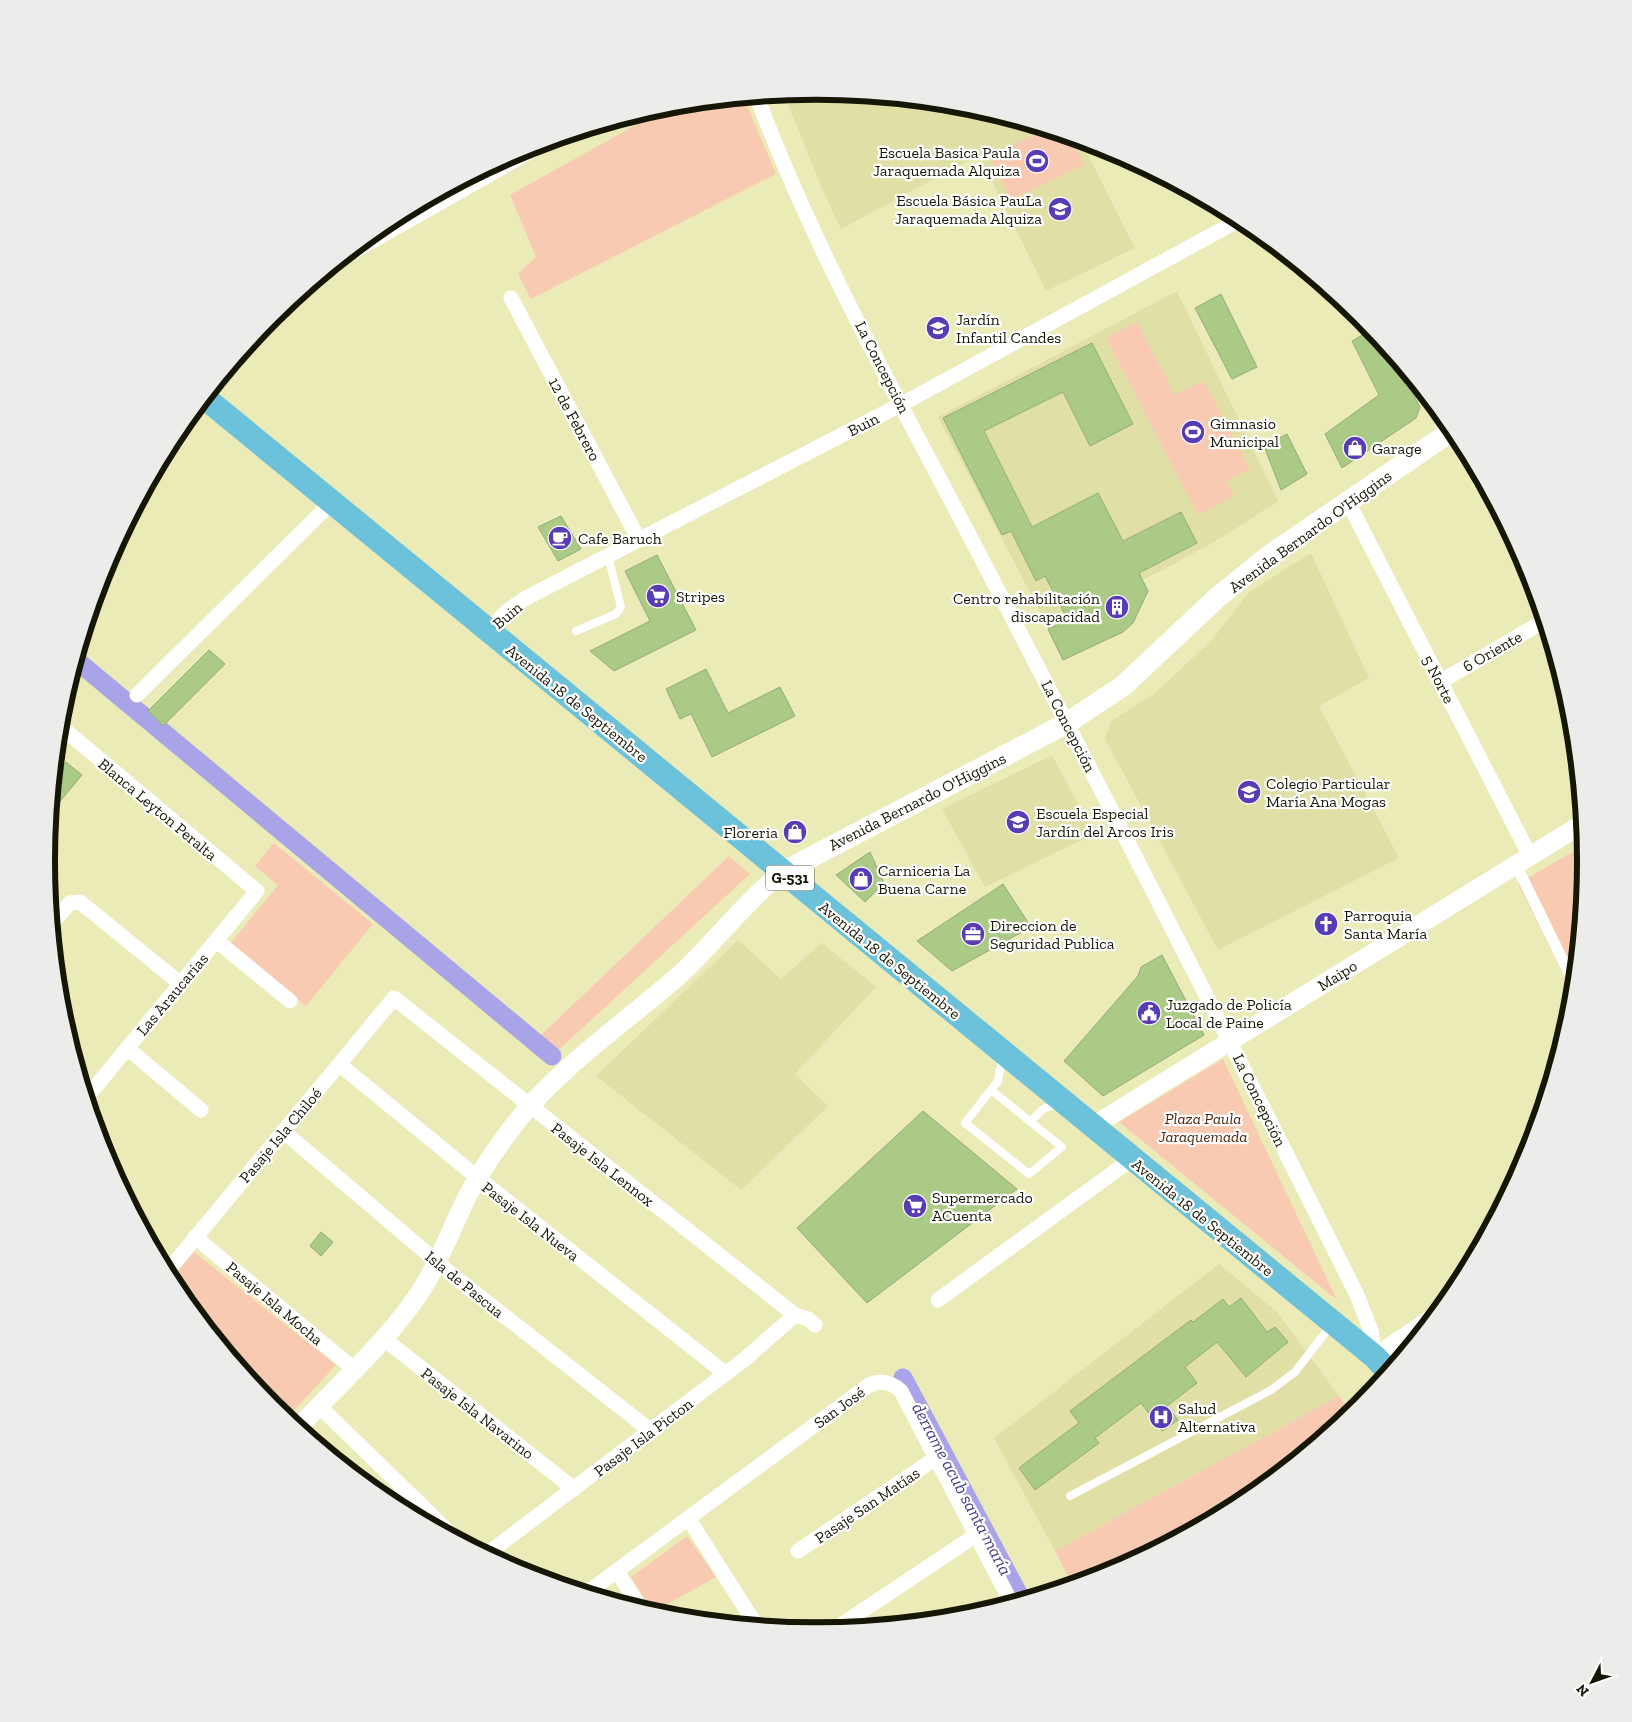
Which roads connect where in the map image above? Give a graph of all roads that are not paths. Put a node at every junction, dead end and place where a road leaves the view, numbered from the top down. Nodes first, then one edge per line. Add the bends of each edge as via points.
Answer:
1 (759, 103) edge
2 (497, 170) edge
3 (1232, 224) edge
4 (385, 234) edge
5 (511, 298) dead end
6 (209, 402) edge
7 (902, 404) junction
8 (1446, 434) edge
9 (332, 502) junction
10 (1348, 502) junction
11 (640, 540) junction
12 (608, 556) junction
13 (1539, 624) edge
14 (488, 630) junction
15 (576, 631) dead end
16 (1440, 682) junction
17 (137, 695) dead end
18 (1067, 723) junction
19 (66, 735) edge
20 (1576, 828) edge
21 (1523, 860) junction
22 (783, 872) junction
23 (257, 892) joint
24 (58, 917) edge
25 (217, 940) junction
26 (1568, 970) edge
27 (181, 984) junction
28 (394, 998) joint
29 (290, 1001) dead end
30 (1231, 1041) junction
31 (128, 1048) junction
32 (1001, 1051) junction
33 (339, 1064) junction
34 (991, 1090) junction
35 (91, 1092) edge
36 (1064, 1102) junction
37 (529, 1106) junction
38 (201, 1110) dead end
39 (1030, 1122) junction
40 (1093, 1126) junction
41 (284, 1131) junction
42 (1132, 1159) junction
43 (478, 1178) junction
44 (195, 1238) junction
45 (437, 1262) junction
46 (172, 1266) edge
47 (938, 1300) dead end
48 (795, 1315) junction
49 (1334, 1323) junction
50 (815, 1325) dead end
51 (382, 1338) junction
52 (1403, 1345) edge
53 (1382, 1364) edge
54 (354, 1369) junction
55 (726, 1374) junction
56 (319, 1406) junction
57 (303, 1423) edge
58 (651, 1431) junction
59 (936, 1458) junction
60 (574, 1489) junction
61 (1070, 1496) dead end
62 (688, 1518) junction
63 (438, 1522) edge
64 (976, 1535) junction
65 (493, 1550) edge
66 (798, 1551) dead end
67 (617, 1571) junction
68 (593, 1588) edge
69 (1008, 1597) edge
70 (636, 1600) edge
71 (752, 1619) edge
72 (847, 1621) edge

1 - 7 street, La Concepción via 804,208
2 - 4 street
3 - 7 street, Buin
5 - 11 street, 12 de Febrero
6 - 9 main road, Avenida 18 de Septiembre / G-531
7 - 11 street, Buin
7 - 18 street, La Concepción
8 - 10 main road, Avenida Bernardo O'Higgins
9 - 14 main road, Avenida 18 de Septiembre / G-531
9 - 17 street
10 - 16 street, 5 Norte
10 - 18 main road, Avenida Bernardo O'Higgins via 1242,577 1123,686
11 - 12 street, Buin
12 - 14 street, Buin via 514,605
12 - 15 lane via 621,607 616,614
13 - 16 street, 6 Oriente
14 - 22 main road, Avenida 18 de Septiembre / G-531
16 - 21 street, 5 Norte
18 - 22 main road, Avenida Bernardo O'Higgins
18 - 30 street, La Concepción
19 - 23 street, Blanca Leyton Peralta
20 - 21 street, Maipo
21 - 26 street
21 - 30 street, Maipo
22 - 32 main road, Avenida 18 de Septiembre / G-531
22 - 37 street, Avenida Bernardo O'Higgins via 763,888 676,978
23 - 25 street, Las Araucarias
24 - 27 street via 70,903 80,902
25 - 27 street, Las Araucarias
25 - 29 street
27 - 31 street, Las Araucarias
28 - 33 street, Pasaje Isla Chiloé
28 - 37 street, Pasaje Isla Lennox
30 - 40 street, Maipo
30 - 53 street, La Concepción via 1366,1312
31 - 35 street, Las Araucarias
31 - 38 street
32 - 34 lane via 1000,1074
32 - 36 main road, Avenida 18 de Septiembre / G-531
33 - 41 street, Pasaje Isla Chiloé
33 - 43 street, Pasaje Isla Nueva
34 - 39 lane
34 - 39 lane via 965,1123 1029,1174 1062,1147
36 - 39 lane via 1043,1109
36 - 40 main road, Avenida 18 de Septiembre / G-531
37 - 43 street, Avenida Bernardo O'Higgins
37 - 48 street, Pasaje Isla Lennox
40 - 42 main road, Avenida 18 de Septiembre / G-531
41 - 44 street, Pasaje Isla Chiloé
41 - 45 street, Isla de Pascua
42 - 47 street
42 - 49 main road, Avenida 18 de Septiembre / G-531
43 - 45 street, Avenida Bernardo O'Higgins
43 - 55 street, Pasaje Isla Nueva
44 - 46 street, Pasaje Isla Chiloé
44 - 54 street, Pasaje Isla Mocha
45 - 51 street, Avenida Bernardo O'Higgins via 414,1301
45 - 58 street, Isla de Pascua
48 - 50 street, Pasaje Isla Lennox
48 - 55 street, Pasaje Isla Picton
49 - 53 main road, Avenida 18 de Septiembre / G-531
49 - 61 lane via 1295,1372 1271,1390
51 - 54 street, Avenida Bernardo O'Higgins
51 - 60 street, Pasaje Isla Navarino
52 - 53 street
54 - 56 street, Avenida Bernardo O'Higgins
55 - 58 street, Pasaje Isla Picton
56 - 57 street, Avenida Bernardo O'Higgins
56 - 63 street
58 - 60 street, Pasaje Isla Picton
59 - 62 street, San José via 901,1391 889,1383 875,1382
59 - 64 street, San José
59 - 66 street, Pasaje San Matías
60 - 65 street, Pasaje Isla Picton
62 - 67 street, San José
62 - 71 street
64 - 69 street, San José
64 - 72 street
67 - 68 street, San José
67 - 70 street

